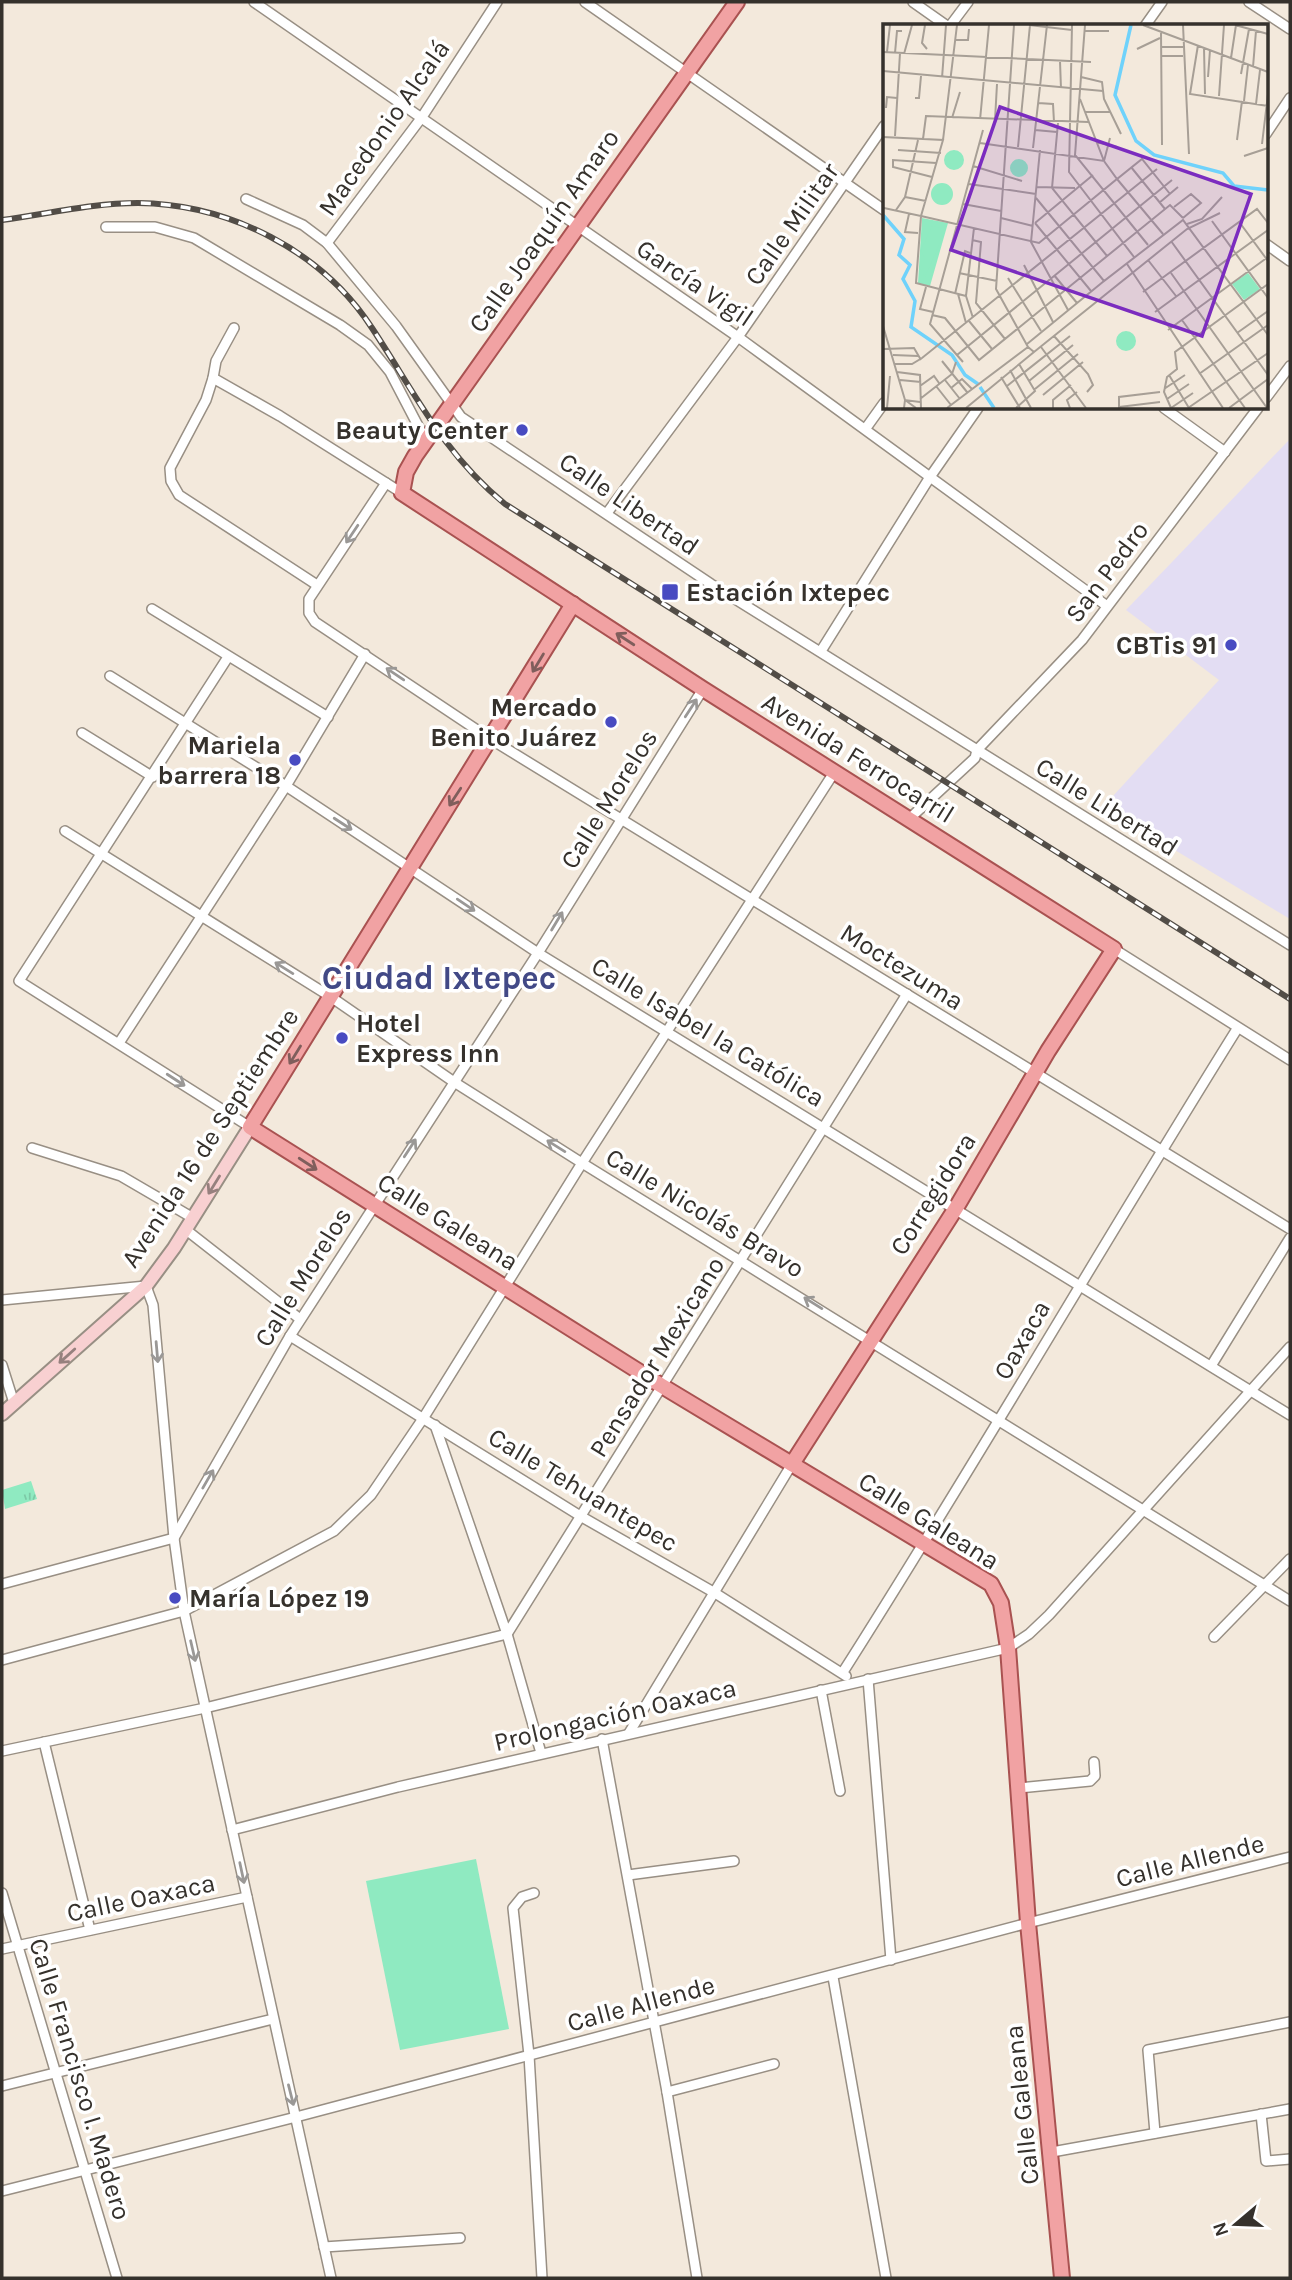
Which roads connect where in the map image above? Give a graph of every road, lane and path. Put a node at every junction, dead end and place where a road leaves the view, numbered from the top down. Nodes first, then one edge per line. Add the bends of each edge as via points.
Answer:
1 (254, 2) edge
2 (497, 2) edge
3 (585, 2) edge
4 (737, 2) edge
5 (914, 2) edge
6 (968, 2) edge
7 (1162, 2) edge
8 (1250, 2) edge
9 (268, 6) edge
10 (946, 24) edge
11 (951, 24) edge
12 (1146, 24) edge
13 (1290, 29) edge
14 (686, 72) junction
15 (1290, 98) edge
16 (422, 117) junction
17 (883, 128) edge
18 (1268, 131) edge
19 (846, 183) junction
20 (246, 198) dead end
21 (883, 209) edge
22 (106, 227) dead end
23 (576, 227) junction
24 (327, 243) junction
25 (1268, 245) edge
26 (1290, 261) edge
27 (234, 328) dead end
28 (738, 337) junction
29 (1290, 366) edge
30 (213, 378) junction
31 (1268, 395) edge
32 (883, 403) edge
33 (451, 408) junction
34 (977, 410) edge
35 (1167, 410) edge
36 (1256, 410) edge
37 (866, 428) junction
38 (426, 441) junction
39 (1225, 452) junction
40 (930, 477) junction
41 (386, 482) junction
42 (402, 493) junction
43 (607, 513) junction
44 (317, 585) junction
45 (573, 604) junction
46 (1107, 606) junction
47 (152, 609) dead end
48 (821, 651) junction
49 (365, 654) junction
50 (228, 657) junction
51 (110, 676) dead end
52 (703, 690) junction
53 (328, 717) junction
54 (188, 723) junction
55 (82, 733) dead end
56 (492, 740) junction
57 (977, 750) junction
58 (835, 771) junction
59 (153, 777) junction
60 (286, 786) junction
61 (620, 818) junction
62 (909, 819) junction
63 (65, 831) dead end
64 (104, 853) junction
65 (409, 867) junction
66 (754, 901) junction
67 (202, 916) junction
68 (1290, 945) edge
69 (1114, 949) junction
70 (538, 953) junction
71 (907, 994) junction
72 (331, 997) junction
73 (1237, 1029) junction
74 (667, 1033) junction
75 (119, 1043) junction
76 (1290, 1060) edge
77 (1035, 1074) junction
78 (454, 1082) junction
79 (824, 1126) junction
80 (250, 1127) junction
81 (32, 1148) dead end
82 (1163, 1149) junction
83 (582, 1163) junction
84 (373, 1206) junction
85 (956, 1208) junction
86 (189, 1224) junction
87 (1290, 1229) edge
88 (1290, 1238) edge
89 (742, 1260) junction
90 (146, 1286) junction
91 (504, 1286) junction
92 (1077, 1287) junction
93 (2, 1300) edge
94 (300, 1320) junction
95 (290, 1336) junction
96 (871, 1339) junction
97 (1290, 1347) edge
98 (2, 1365) edge
99 (1212, 1366) junction
100 (662, 1386) junction
101 (1251, 1392) junction
102 (14, 1403) junction
103 (2, 1414) edge
104 (1290, 1415) edge
105 (424, 1417) junction
106 (1000, 1423) junction
107 (435, 1425) junction
108 (792, 1464) junction
109 (1144, 1509) junction
110 (582, 1517) junction
111 (174, 1538) junction
112 (924, 1545) junction
113 (1290, 1559) edge
114 (2, 1584) edge
115 (1264, 1586) junction
116 (715, 1593) junction
117 (1290, 1601) edge
118 (184, 1611) junction
119 (508, 1634) junction
120 (1214, 1637) dead end
121 (1008, 1648) junction
122 (2, 1660) edge
123 (844, 1672) junction
124 (868, 1679) junction
125 (851, 1683) junction
126 (821, 1690) junction
127 (205, 1708) junction
128 (629, 1733) junction
129 (602, 1739) junction
130 (44, 1742) junction
131 (2, 1751) edge
132 (541, 1753) junction
133 (1094, 1762) dead end
134 (1019, 1788) junction
135 (840, 1791) dead end
136 (232, 1830) junction
137 (1290, 1857) edge
138 (734, 1861) dead end
139 (628, 1875) junction
140 (2, 1893) edge
141 (534, 1893) dead end
142 (247, 1897) junction
143 (1028, 1923) junction
144 (90, 1930) junction
145 (18, 1946) junction
146 (2, 1949) edge
147 (891, 1960) junction
148 (833, 1976) junction
149 (273, 2019) junction
150 (655, 2022) junction
151 (1290, 2022) edge
152 (529, 2055) junction
153 (775, 2064) dead end
154 (55, 2074) junction
155 (2, 2086) edge
156 (667, 2092) junction
157 (1290, 2109) edge
158 (1261, 2114) junction
159 (296, 2117) junction
160 (1155, 2133) junction
161 (1052, 2152) junction
162 (1290, 2159) edge
163 (83, 2169) junction
164 (2, 2191) edge
165 (460, 2238) dead end
166 (324, 2247) junction
167 (117, 2278) edge
168 (331, 2278) edge
169 (542, 2278) edge
170 (697, 2278) edge
171 (886, 2278) edge
172 (1062, 2278) edge

1 - 9 street, García Vigil
2 - 16 street, Macedonio Alcalá
3 - 14 street
4 - 14 main road, Calle Joaquín Amaro
5 - 10 street
6 - 11 street
7 - 12 street
8 - 13 street
9 - 16 street, García Vigil
14 - 19 street
14 - 23 main road, Calle Joaquín Amaro
15 - 18 street
16 - 23 street, García Vigil
16 - 24 street, Macedonio Alcalá
17 - 19 street, Calle Militar
19 - 21 street
19 - 28 street, Calle Militar
20 - 24 street, Calle Libertad via 303,225
22 - 38 street via 155,227 194,238 340,325 369,345 390,372
23 - 28 street, García Vigil
23 - 33 main road, Calle Joaquín Amaro
24 - 33 street, Calle Libertad via 396,326
25 - 26 street
27 - 30 street via 216,361
28 - 37 street, García Vigil
28 - 43 street, Calle Militar
29 - 31 street
30 - 41 street
30 - 44 street via 170,468 171,481 179,495
32 - 37 street
33 - 38 main road, Calle Joaquín Amaro
33 - 43 street, Calle Libertad
34 - 40 street
35 - 39 street
36 - 39 street, San Pedro
37 - 40 street, García Vigil
38 - 42 main road, Calle Joaquín Amaro via 409,465
39 - 46 street, San Pedro
40 - 46 street, García Vigil
40 - 48 street
41 - 42 street
41 -> 44 street
42 - 45 main road, Avenida Ferrocarril
43 - 48 street, Calle Libertad
44 - 49 street, Moctezuma via 308,606 315,622
52 -> 45 main road, Avenida Ferrocarril
45 -> 56 main road, Avenida 16 de Septiembre
46 - 57 street, San Pedro via 1082,640
47 - 50 street
48 - 57 street, Calle Libertad
49 - 53 street
56 -> 49 street, Moctezuma
50 - 53 street
50 - 54 street
51 - 54 street, Calle Isabel la Católica
52 - 58 main road, Avenida Ferrocarril
61 -> 52 street, Calle Morelos
53 - 60 street
54 - 59 street
54 - 60 street, Calle Isabel la Católica
55 - 59 street
56 - 61 street, Moctezuma
56 -> 65 main road, Avenida 16 de Septiembre
57 - 62 street, San Pedro via 975,758
57 - 68 street, Calle Libertad
58 - 62 main road, Avenida Ferrocarril
58 - 66 street
59 - 64 street
60 -> 65 street, Calle Isabel la Católica
60 - 67 street
61 - 66 street, Moctezuma
70 -> 61 street, Calle Morelos
62 - 69 main road, Avenida Ferrocarril
63 - 64 street, Calle Nicolás Bravo
64 - 67 street, Calle Nicolás Bravo
64 - 75 street via 19,981
65 -> 70 street, Calle Isabel la Católica
65 - 72 main road, Avenida 16 de Septiembre
66 - 71 street, Moctezuma
66 - 74 street
72 -> 67 street, Calle Nicolás Bravo
67 - 75 street
69 - 73 street, Avenida Ferrocarril
69 - 77 main road, Corregidora
70 - 74 street, Calle Isabel la Católica
70 - 78 street, Calle Morelos
71 - 77 street, Moctezuma
71 - 79 street, Pensador Mexicano
72 - 78 street, Calle Nicolás Bravo
72 -> 80 main road, Avenida 16 de Septiembre
73 - 76 street, Avenida Ferrocarril
73 - 82 street, Oaxaca
74 - 79 street, Calle Isabel la Católica
74 - 83 street
75 -> 80 street
77 - 82 street, Moctezuma
77 - 85 main road, Corregidora
83 -> 78 street, Calle Nicolás Bravo
84 -> 78 street, Calle Morelos
79 - 85 street, Calle Isabel la Católica
79 - 89 street, Pensador Mexicano
80 -> 84 main road, Calle Galeana
80 -> 86 street, Avenida 16 de Septiembre
81 - 86 street via 121,1176
82 - 87 street, Moctezuma
82 - 92 street, Oaxaca
83 - 89 street, Calle Nicolás Bravo
83 - 91 street
84 - 91 main road, Calle Galeana
84 - 94 street, Calle Morelos
85 - 92 street, Calle Isabel la Católica
85 - 96 main road, Corregidora
86 - 90 street, Avenida 16 de Septiembre
86 - 94 street
88 - 99 street
96 -> 89 street, Calle Nicolás Bravo
89 - 100 street, Pensador Mexicano
90 - 93 street
90 -> 102 street, Avenida 16 de Septiembre
90 -> 111 street via 153,1305
91 - 100 main road, Calle Galeana
91 - 105 street
92 - 99 street, Calle Isabel la Católica
92 - 106 street, Oaxaca
94 - 95 street, Calle Morelos
95 - 105 street, Calle Tehuantepec
111 -> 95 street, Calle Morelos
96 - 106 street, Calle Nicolás Bravo
96 - 108 main road, Corregidora
97 - 101 street
98 - 102 street
99 - 101 street, Calle Isabel la Católica
100 - 108 main road, Calle Galeana
100 - 110 street, Pensador Mexicano
101 - 104 street, Calle Isabel la Católica
101 - 109 street
102 - 103 street, Avenida 16 de Septiembre
105 - 107 street, Calle Tehuantepec
105 - 118 street via 371,1494 334,1531
106 - 109 street, Calle Nicolás Bravo
106 - 112 street, Oaxaca
107 - 110 street, Calle Tehuantepec
107 - 119 street
108 - 112 main road, Calle Galeana
108 - 116 street
109 - 115 street, Calle Nicolás Bravo
109 - 121 street via 1049,1615
110 - 116 street, Calle Tehuantepec
110 - 119 street, Pensador Mexicano
111 - 114 street
111 - 118 street
112 - 121 main road, Calle Galeana via 991,1584 1001,1603
112 - 123 street, Oaxaca
113 - 115 street
115 - 117 street, Calle Nicolás Bravo
115 - 120 street
116 - 123 street, Calle Tehuantepec
116 - 128 street
118 - 122 street
118 -> 127 street
119 - 127 street
119 - 132 street
121 - 124 street, Prolongación Oaxaca
121 - 134 main road, Calle Galeana
123 - 125 street, Calle Tehuantepec
124 - 125 street, Prolongación Oaxaca
124 - 147 street
125 - 126 street, Prolongación Oaxaca
126 - 128 street, Prolongación Oaxaca
126 - 135 street
127 - 130 street
127 - 136 street
128 - 129 street, Prolongación Oaxaca
129 - 132 street, Prolongación Oaxaca
129 - 139 street
130 - 131 street
130 - 144 street
132 - 136 street, Prolongación Oaxaca
133 - 134 street via 1095,1776 1090,1782
134 - 143 main road, Calle Galeana
136 -> 142 street
137 - 143 street, Calle Allende
138 - 139 street
139 - 150 street
140 - 145 street, Calle Francisco I. Madero
141 - 152 street via 522,1897 513,1908
142 - 144 street, Calle Oaxaca
142 - 149 street
143 - 147 street, Calle Allende
143 - 161 main road, Calle Galeana
144 - 145 street, Calle Oaxaca
145 - 146 street, Calle Oaxaca
145 - 154 street, Calle Francisco I. Madero
147 - 148 street, Calle Allende
148 - 150 street, Calle Allende
148 - 171 street
149 - 154 street
149 -> 159 street
150 - 152 street, Calle Allende
150 - 156 street
151 - 160 street via 1147,2050
152 - 159 street, Calle Allende
152 - 169 street
153 - 156 street
154 - 155 street
154 - 163 street, Calle Francisco I. Madero
156 - 170 street
157 - 158 street
158 - 160 street
158 - 162 street via 1266,2161
159 - 163 street, Calle Allende
159 - 166 street
160 - 161 street
161 - 172 main road, Calle Galeana
163 - 164 street, Calle Allende
163 - 167 street, Calle Francisco I. Madero
165 - 166 street
166 - 168 street

